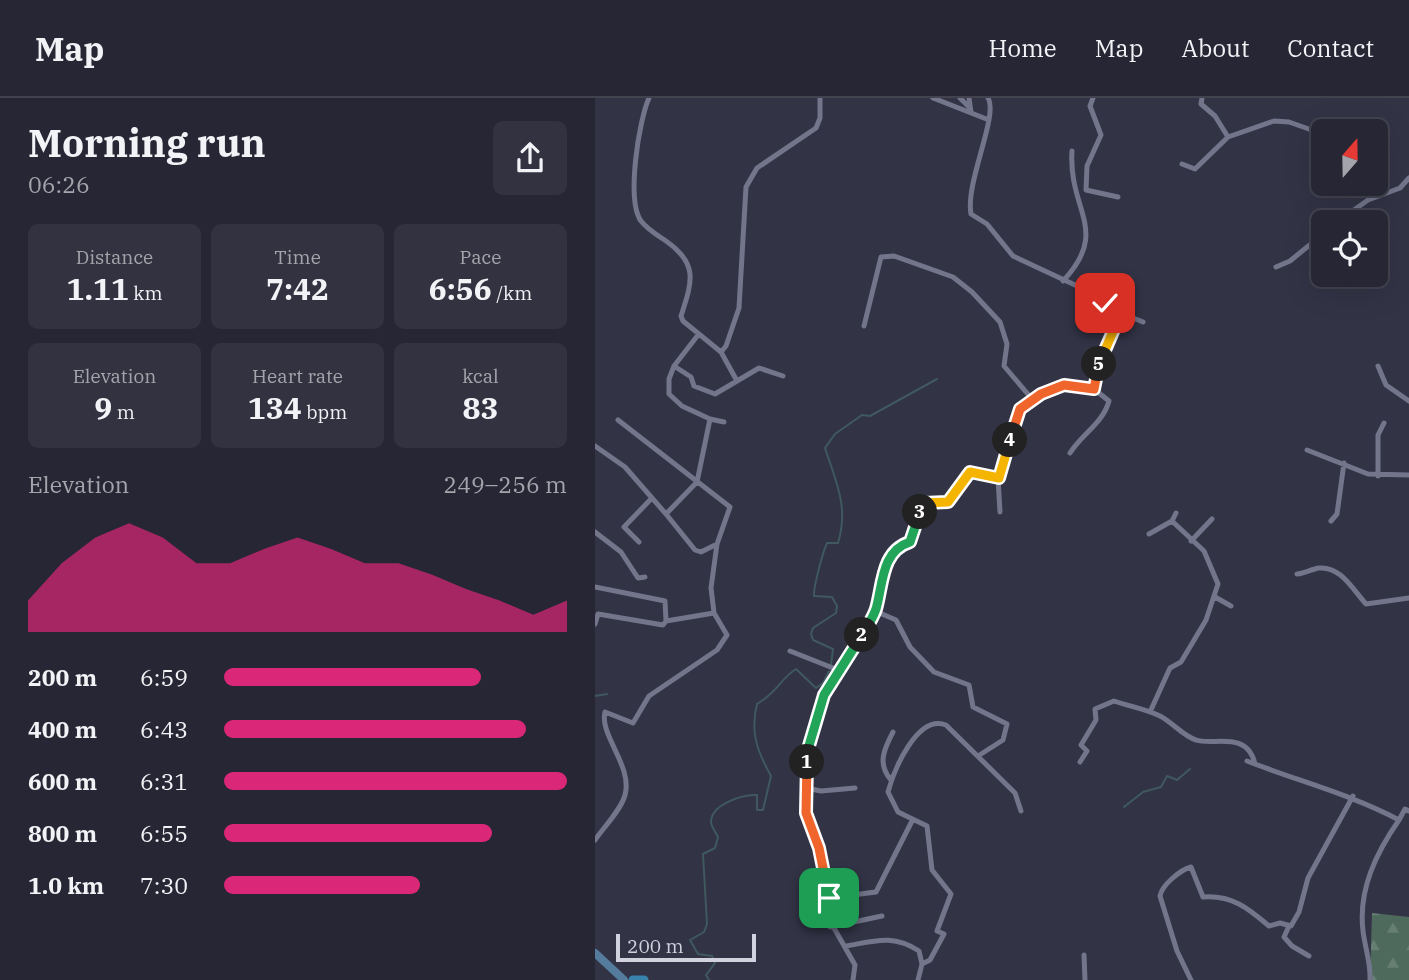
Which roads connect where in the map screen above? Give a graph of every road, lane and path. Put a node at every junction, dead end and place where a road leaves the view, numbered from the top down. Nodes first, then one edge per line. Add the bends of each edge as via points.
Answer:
1 (649, 98) edge
2 (820, 98) edge
3 (960, 98) edge
4 (969, 98) edge
5 (988, 98) edge
6 (1093, 98) edge
7 (1202, 98) edge
8 (933, 99) edge
9 (970, 110) junction
10 (989, 120) junction
11 (1311, 130) edge
12 (1228, 136) junction
13 (1072, 151) dead end
14 (1182, 164) dead end
15 (1409, 178) edge
16 (1118, 197) dead end
17 (1373, 198) joint
18 (1355, 210) edge
19 (1311, 244) edge
20 (1276, 267) dead end
21 (1063, 281) junction
22 (1121, 313) junction
23 (1143, 322) dead end
24 (864, 327) dead end
25 (698, 335) junction
26 (721, 352) junction
27 (674, 366) junction
28 (1378, 366) dead end
29 (783, 376) dead end
30 (737, 381) junction
31 (1094, 389) junction
32 (1032, 399) junction
33 (1409, 401) edge
34 (710, 419) junction
35 (618, 420) dead end
36 (724, 422) dead end
37 (1384, 423) dead end
38 (595, 446) edge
39 (1307, 450) dead end
40 (1070, 453) dead end
41 (1344, 463) junction
42 (1409, 475) edge
43 (1378, 476) junction
44 (999, 478) junction
45 (698, 482) junction
46 (651, 499) junction
47 (1000, 512) dead end
48 (1176, 513) dead end
49 (666, 514) junction
50 (1212, 519) dead end
51 (1172, 521) junction
52 (1331, 521) dead end
53 (595, 532) edge
54 (1149, 534) dead end
55 (639, 541) dead end
56 (1191, 541) junction
57 (717, 544) junction
58 (1297, 574) dead end
59 (645, 577) dead end
60 (595, 587) edge
61 (1215, 597) junction
62 (1409, 598) edge
63 (1231, 606) dead end
64 (875, 611) junction
65 (714, 613) junction
66 (666, 621) junction
67 (595, 624) edge
68 (790, 650) dead end
69 (836, 669) junction
70 (1150, 712) junction
71 (893, 732) dead end
72 (978, 756) junction
73 (1247, 761) dead end
74 (1080, 762) dead end
75 (1255, 764) junction
76 (891, 780) junction
77 (806, 788) junction
78 (855, 788) dead end
79 (1353, 796) junction
80 (1021, 811) dead end
81 (1409, 811) edge
82 (1399, 820) junction
83 (912, 821) junction
84 (595, 840) edge
85 (829, 898) junction
86 (882, 916) dead end
87 (1289, 926) junction
88 (830, 927) junction
89 (846, 946) junction
90 (595, 953) edge
91 (1084, 955) dead end
92 (1309, 956) dead end
93 (922, 964) junction
94 (624, 980) edge
95 (633, 980) edge
96 (644, 980) edge
97 (853, 980) edge
98 (918, 980) edge
99 (1085, 980) edge
100 (1191, 980) edge
101 (1370, 980) edge

1 - 25 street via 635,165 638,216 683,254 692,277 681,316
2 - 26 street via 816,128 757,168 746,187 739,308
3 - 9 street
4 - 9 street
5 - 10 street
6 - 16 street via 1090,106 1101,135 1087,166 1087,190
7 - 12 street via 1201,104
8 - 9 street
9 - 10 street
10 - 21 street via 973,174 971,214 987,225 1013,256
11 - 12 street via 1274,121
12 - 14 street via 1195,169
13 - 21 street via 1073,186 1088,234 1084,256
15 - 17 street via 1400,188
17 - 18 street
19 - 20 street
21 - 22 street
22 - 23 street
22 - 31 street via 1100,360
24 - 32 street via 881,257 894,256 953,278 1000,322 1007,344 1004,366
25 - 26 street
25 - 27 street
26 - 30 street
27 - 30 street via 691,377 695,386 715,394
27 - 34 street via 669,394
28 - 33 street via 1387,385
29 - 30 street via 759,368
31 - 32 street via 1052,387
31 - 40 street via 1109,401 1105,415
32 - 44 street via 1020,409
34 - 36 street
34 - 45 street
35 - 45 street
37 - 43 street via 1378,435
38 - 46 street via 625,467
39 - 41 street
41 - 43 street
41 - 52 street via 1337,514
42 - 43 street
44 - 47 street
44 - 64 street via 970,472 948,502 923,503 910,542 901,545 886,565
45 - 49 street
45 - 57 street via 730,507
46 - 49 street
46 - 55 street via 624,527
48 - 51 street
49 - 57 street via 695,550 701,552
50 - 56 street
51 - 54 street
51 - 56 street
53 - 59 street via 621,552 638,578
56 - 61 street via 1204,551 1218,584
57 - 65 street via 711,588
58 - 62 street via 1330,569 1350,583 1366,604
60 - 66 street via 665,601
61 - 63 street
61 - 70 street via 1181,662 1170,668
64 - 69 street via 853,652
64 - 72 street via 896,620 910,647 933,672 969,685 973,708 1007,723 1003,740
65 - 66 street
65 - 84 street via 727,635 717,650 652,693 633,723 605,712 624,771 626,794
66 - 67 street via 663,625 598,614
68 - 69 street
69 - 77 street via 808,749
70 - 74 street via 1114,701 1095,709 1096,720 1081,745 1087,751
70 - 75 street via 1196,740 1236,743
71 - 76 street via 882,762
72 - 76 street via 946,725 932,723 924,726
72 - 80 street via 1015,793
73 - 75 street
75 - 79 street
76 - 83 street via 888,792 898,812
77 - 78 street
77 - 85 street via 806,813
79 - 82 street
79 - 87 street via 1308,878 1299,912
81 - 82 street via 1405,809
82 - 101 street via 1377,857 1363,897
83 - 85 street via 876,892
83 - 93 street via 927,826 932,870 951,894 937,931 944,934
85 - 88 street via 826,914
86 - 88 street
87 - 92 street via 1284,937
87 - 100 street via 1269,926 1230,898 1203,897 1194,868 1184,869 1160,891 1177,951
88 - 89 street
89 - 93 street via 904,941 919,951
89 - 97 street via 855,965
90 - 94 main road
91 - 99 street
93 - 98 street
95 - 96 main road

